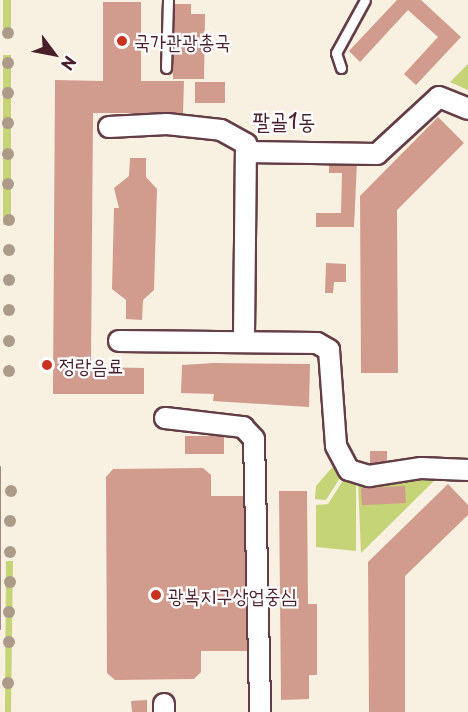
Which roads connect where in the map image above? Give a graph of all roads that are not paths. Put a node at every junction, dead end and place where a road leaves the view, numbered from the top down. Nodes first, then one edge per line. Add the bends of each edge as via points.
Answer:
1 (168, 0) edge
2 (364, 0) edge
3 (166, 68) dead end
4 (341, 68) dead end
5 (468, 109) edge
6 (109, 127) dead end
7 (246, 153) junction
8 (244, 340) junction
9 (119, 341) dead end
10 (165, 418) dead end
11 (468, 470) edge
12 (260, 712) edge

1 - 3 lane
2 - 4 lane via 336,53
5 - 7 street via 439,97 377,154
6 - 7 street via 167,124 221,130 246,144
7 - 8 street
8 - 9 street
8 - 11 street via 317,343 329,350 336,446 349,470 369,476 421,468
10 - 12 street via 243,427 254,439

